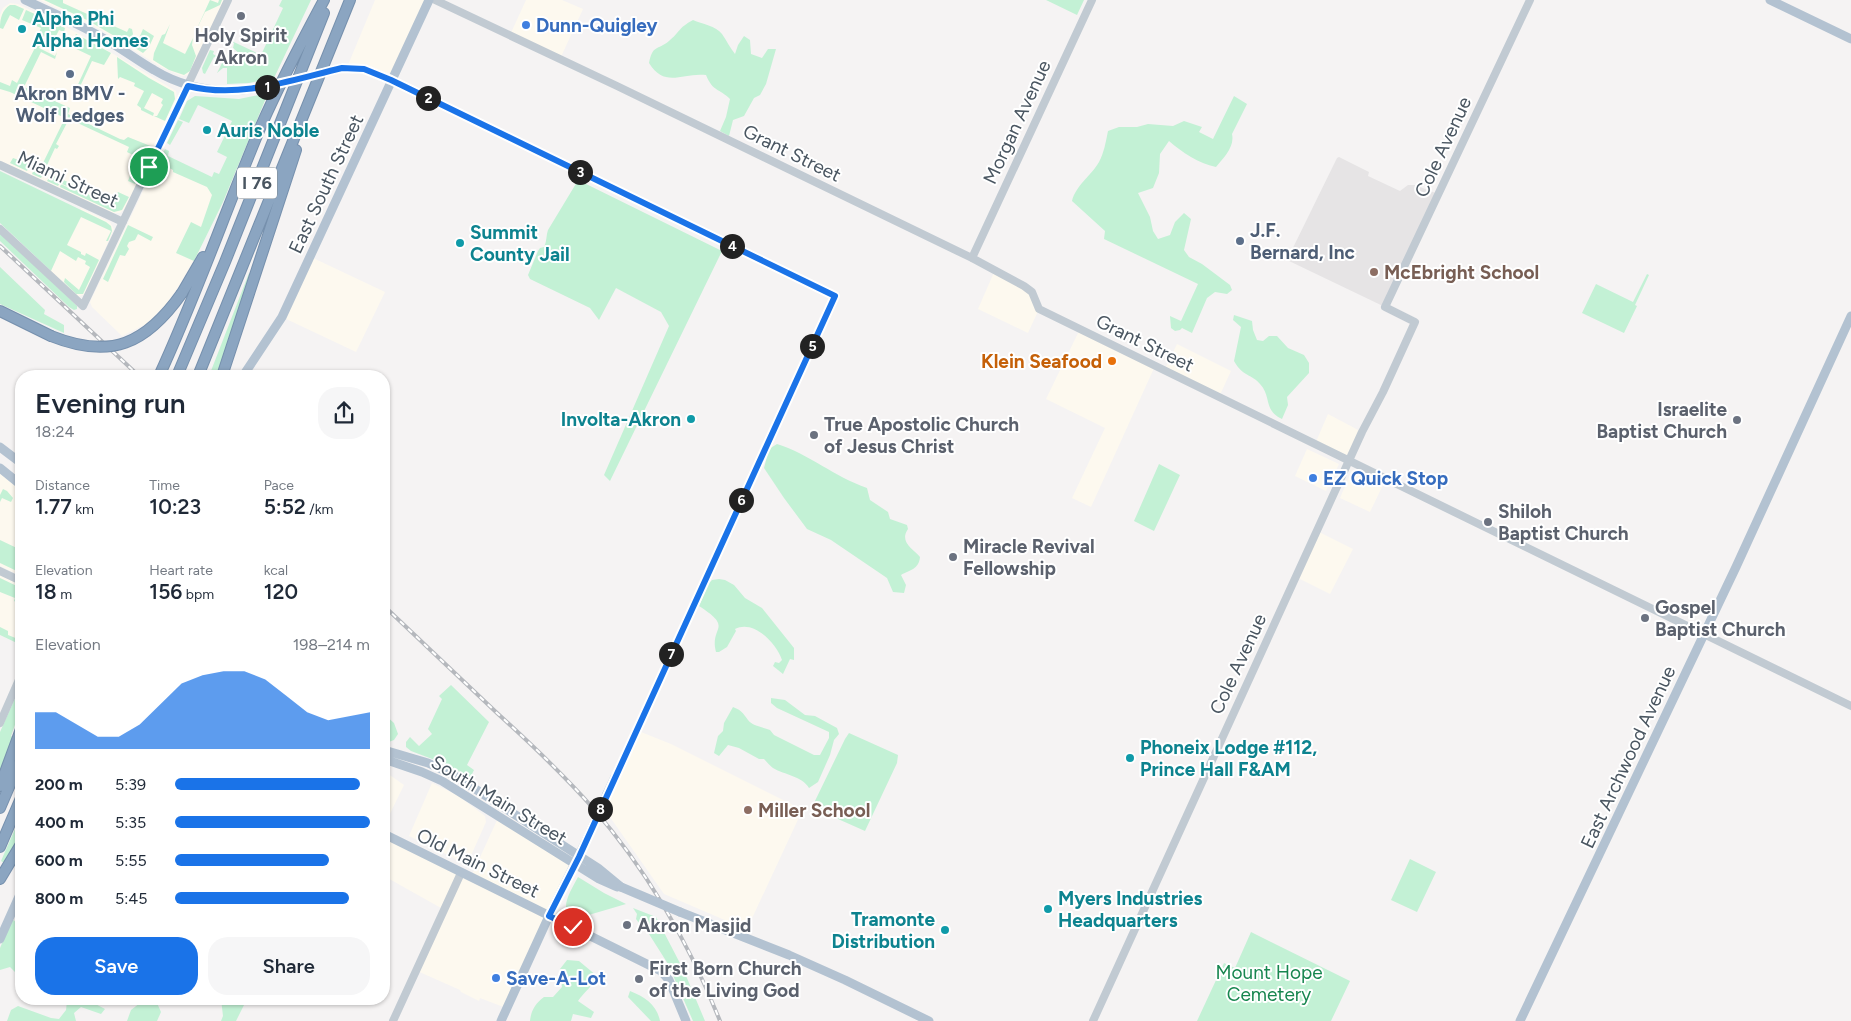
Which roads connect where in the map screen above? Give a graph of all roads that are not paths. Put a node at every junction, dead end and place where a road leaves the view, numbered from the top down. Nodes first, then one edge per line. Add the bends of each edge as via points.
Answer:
1 (25, 0) edge
2 (228, 0) edge
3 (324, 0) edge
4 (329, 0) edge
5 (350, 0) edge
6 (428, 0) edge
7 (435, 0) edge
8 (1092, 0) edge
9 (1530, 0) edge
10 (1770, 0) edge
11 (334, 37) junction
12 (1851, 39) edge
13 (391, 80) junction
14 (188, 86) junction
15 (0, 165) edge
16 (235, 191) junction
17 (123, 222) junction
18 (0, 229) edge
19 (972, 258) junction
20 (0, 311) edge
21 (1851, 316) edge
22 (162, 370) edge
23 (178, 370) edge
24 (201, 370) edge
25 (224, 370) edge
26 (247, 370) edge
27 (0, 447) edge
28 (15, 458) edge
29 (1349, 461) junction
30 (0, 468) edge
31 (15, 480) edge
32 (0, 571) edge
33 (15, 578) edge
34 (1704, 635) junction
35 (15, 689) edge
36 (1851, 706) edge
37 (0, 723) edge
38 (15, 745) edge
39 (390, 752) edge
40 (390, 761) edge
41 (15, 773) edge
42 (615, 777) joint
43 (0, 786) edge
44 (0, 808) edge
45 (15, 812) edge
46 (390, 837) edge
47 (0, 848) edge
48 (15, 854) edge
49 (577, 860) junction
50 (460, 873) junction
51 (0, 879) edge
52 (15, 906) edge
53 (549, 916) junction
54 (0, 940) edge
55 (393, 1021) edge
56 (501, 1021) edge
57 (686, 1021) edge
58 (929, 1021) edge
59 (1092, 1021) edge
60 (1520, 1021) edge

1 - 14 main road via 95,34 161,74
2 - 14 street
3 - 16 highway via 271,104
4 - 23 highway, I 76
5 - 11 highway, I 76
6 - 13 main road, East South Street
7 - 19 street, Grant Street
8 - 19 street, Morgan Avenue
9 - 29 street, Cole Avenue via 1385,307 1414,322
10 - 12 main road
11 - 24 highway, I 76
11 - 25 highway
13 - 14 main road, bridge via 364,69 342,68 264,87 226,91
13 - 26 main road, East South Street via 282,317
13 - 42 street via 835,296
14 - 17 street
15 - 17 street, Miami Street
16 - 20 highway, bridge via 182,293 157,324 138,338 110,346 85,347 51,336
16 - 22 highway
17 - 18 street via 83,306
19 - 29 street, Grant Street via 1032,292 1039,309
21 - 34 main road, East Archwood Avenue
27 - 28 main road
29 - 34 street, Grant Street
29 - 59 street, Cole Avenue
30 - 31 main road
32 - 33 street
34 - 36 street, Grant Street
34 - 60 main road, East Archwood Avenue
35 - 37 street
38 - 43 highway
39 - 49 main road, South Main Street via 452,774
40 - 49 main road, South Main Street via 442,781
41 - 44 highway
42 - 49 main road, bridge
45 - 47 highway
46 - 50 main road, Old Main Street
48 - 51 highway
49 - 53 main road
49 - 58 main road, South Main Street, bridge via 614,887 621,887 781,952
50 - 53 main road, Old Main Street
50 - 55 street
52 - 54 main road
53 - 56 main road
53 - 57 main road, Old Main Street via 666,975

